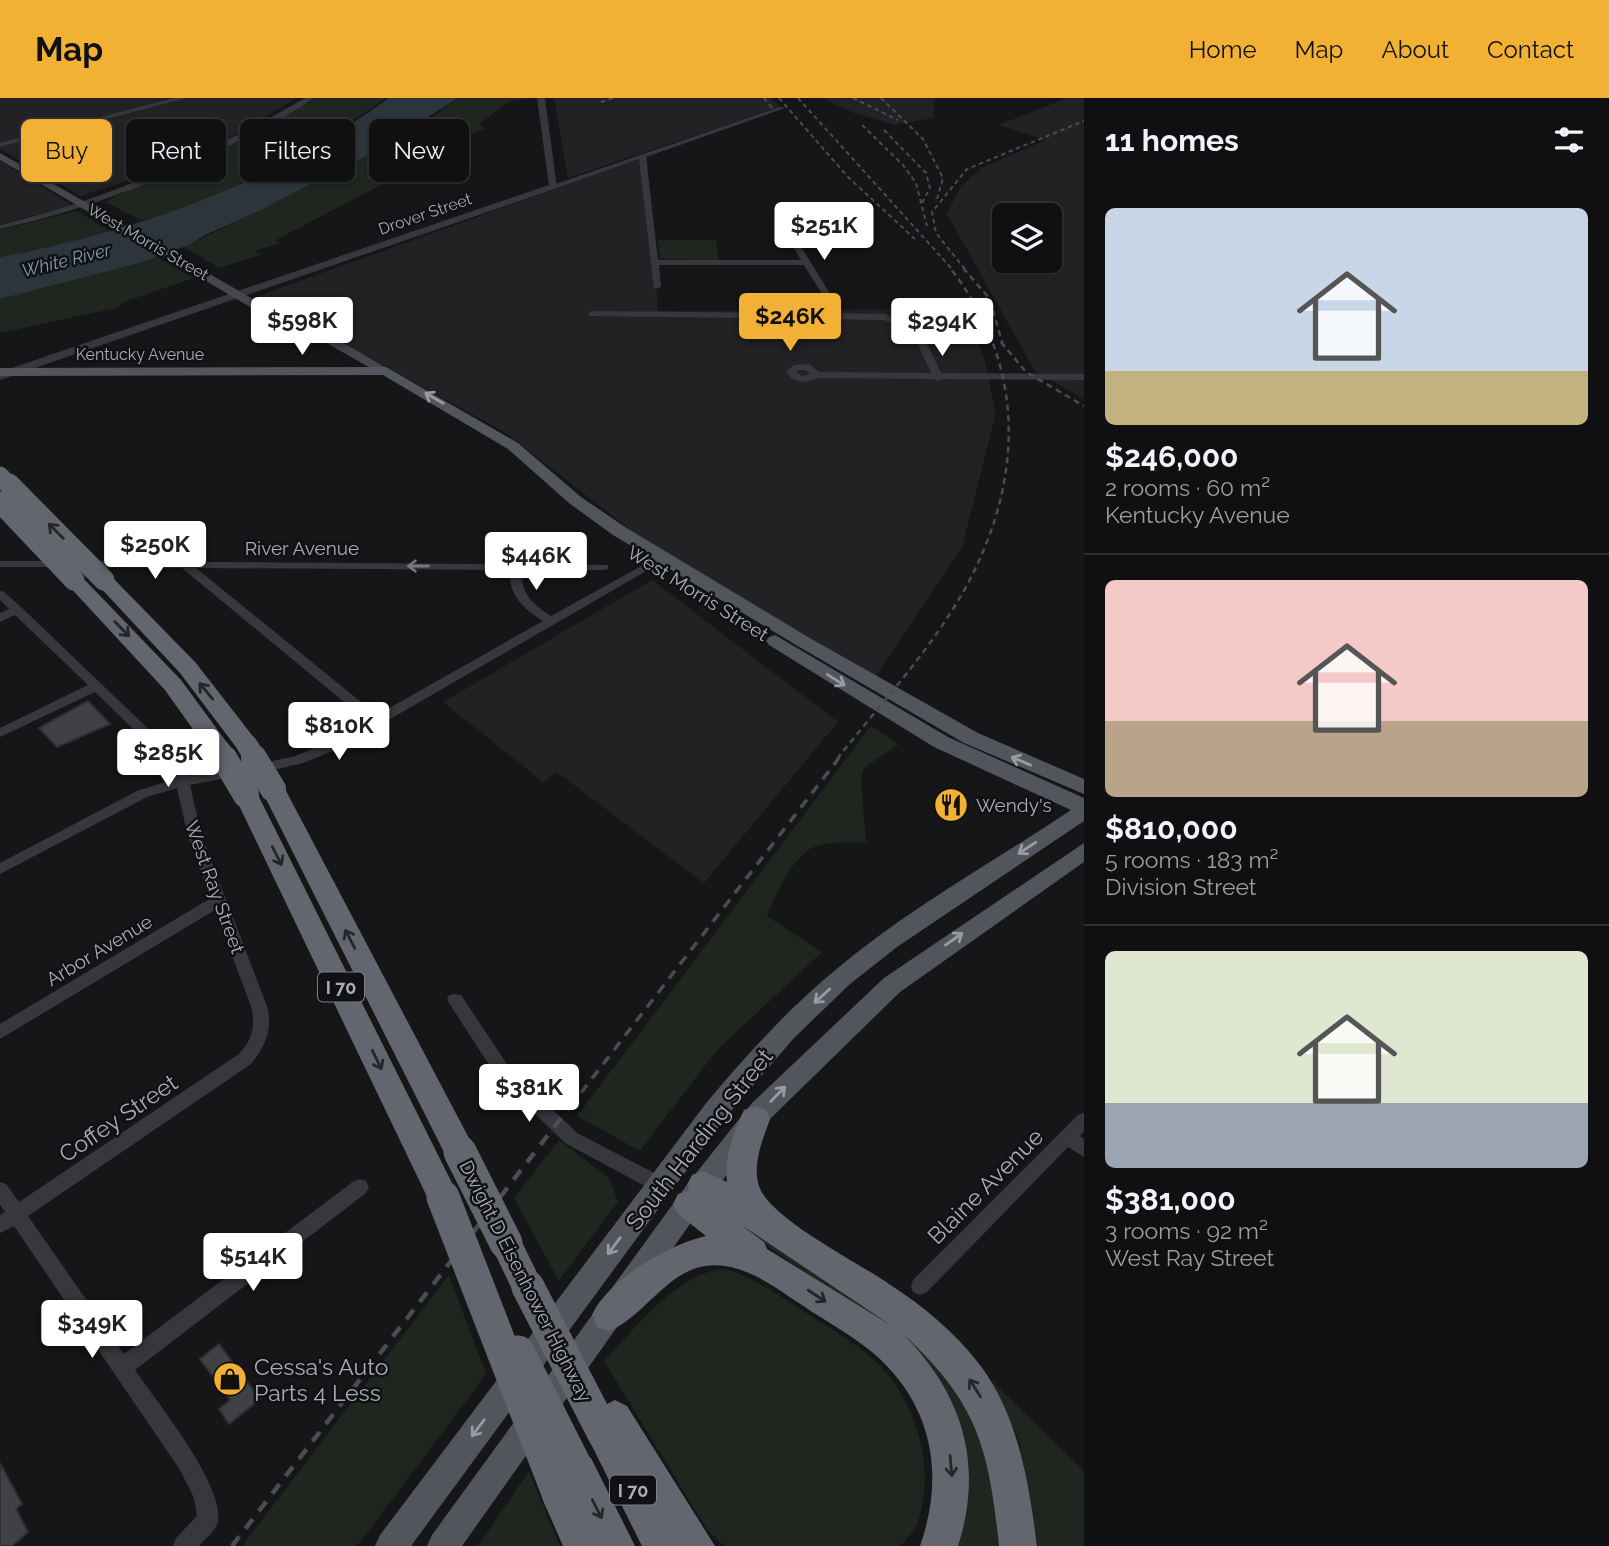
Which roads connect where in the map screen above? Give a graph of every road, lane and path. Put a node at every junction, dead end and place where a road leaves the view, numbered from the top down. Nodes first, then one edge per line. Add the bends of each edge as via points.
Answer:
1 (183, 98) edge
2 (310, 98) edge
3 (541, 98) edge
4 (782, 108) dead end
5 (100, 119) edge
6 (14, 130) dead end
7 (21, 134) edge
8 (21, 140) edge
9 (0, 145) edge
10 (0, 156) edge
11 (642, 156) junction
12 (645, 182) junction
13 (554, 186) junction
14 (632, 187) dead end
15 (88, 207) junction
16 (0, 227) edge
17 (797, 247) dead end
18 (654, 262) junction
19 (807, 263) junction
20 (657, 287) dead end
21 (825, 292) dead end
22 (237, 294) junction
23 (323, 298) dead end
24 (592, 314) dead end
25 (274, 315) junction
26 (295, 328) junction
27 (337, 357) junction
28 (326, 369) junction
29 (359, 370) junction
30 (4, 373) edge
31 (279, 373) junction
32 (816, 373) dead end
33 (380, 374) junction
34 (937, 375) junction
35 (1084, 377) edge
36 (402, 379) joint
37 (0, 475) edge
38 (538, 475) junction
39 (0, 502) edge
40 (657, 561) junction
41 (0, 564) edge
42 (185, 565) junction
43 (515, 566) junction
44 (604, 567) dead end
45 (0, 594) edge
46 (17, 610) junction
47 (0, 618) edge
48 (551, 621) junction
49 (97, 686) junction
50 (377, 722) junction
51 (0, 733) edge
52 (184, 781) junction
53 (1084, 787) edge
54 (1084, 809) edge
55 (1084, 851) edge
56 (0, 869) edge
57 (219, 900) junction
58 (455, 1000) dead end
59 (0, 1032) edge
60 (257, 1043) joint
61 (755, 1119) junction
62 (1084, 1120) edge
63 (1068, 1137) junction
64 (1084, 1149) edge
65 (660, 1185) junction
66 (360, 1186) dead end
67 (0, 1190) edge
68 (696, 1194) junction
69 (8, 1219) edge
70 (773, 1227) junction
71 (770, 1266) junction
72 (920, 1286) dead end
73 (609, 1315) junction
74 (122, 1368) junction
75 (610, 1426) junction
76 (569, 1484) junction
77 (184, 1546) edge
78 (391, 1546) edge
79 (443, 1546) edge
80 (582, 1546) edge
81 (616, 1546) edge
82 (662, 1546) edge
83 (696, 1546) edge
84 (939, 1546) edge
85 (1018, 1546) edge

1 - 5 street
2 - 15 street
3 - 13 street
4 - 11 street, Drover Street
6 - 7 street
8 - 9 street
10 - 15 main road, West Morris Street
11 - 12 street
11 - 13 street, Drover Street
12 - 14 street
12 - 18 street
13 - 22 street, Drover Street
15 - 16 street
15 - 22 main road, West Morris Street
17 - 19 street
18 - 19 street
18 - 20 street
19 - 21 street
22 - 25 main road, West Morris Street
22 - 30 street, Drover Street
23 - 25 street
24 - 34 street via 869,314 910,326 920,335
25 - 26 main road, West Morris Street
26 - 27 main road, West Morris Street via 300,336
26 - 33 main road, West Morris Street via 312,330
27 - 28 main road
27 - 29 main road, West Morris Street
28 - 29 main road, Kentucky Avenue
28 - 31 main road, Kentucky Avenue
29 - 33 main road, West Morris Street
30 - 31 main road, Kentucky Avenue
31 - 33 main road, Kentucky Avenue
32 - 34 street
33 - 36 main road, Kentucky Avenue
33 - 38 main road, West Morris Street
34 - 35 street
38 -> 36 main road, West Morris Street via 502,439
75 -> 37 highway, Dwight D Eisenhower Highway / I 70, bridge via 528,1287 247,746 188,668
38 - 40 main road, West Morris Street via 572,505 592,512
38 - 40 main road, West Morris Street via 583,521
39 -> 76 highway, Dwight D Eisenhower Highway / I 70, bridge via 173,685 220,750 439,1188
40 - 48 street
53 -> 40 main road, West Morris Street via 938,720
40 -> 54 main road, West Morris Street via 923,733
41 - 42 street, River Avenue
43 -> 42 street, River Avenue
42 - 50 street
43 - 44 street, River Avenue
43 - 48 street via 519,598
45 - 46 street, West Ray Street
46 - 47 street
46 - 49 street, West Ray Street
48 - 50 street
49 - 51 street
49 - 52 street, West Ray Street via 179,766
50 - 52 street via 298,760
52 - 56 street via 132,798
52 - 57 street, West Ray Street via 192,830
54 -> 65 main road, South Harding Street via 918,921 838,982 744,1076
61 -> 55 main road, South Harding Street via 892,985
57 - 59 street, Arbor Avenue
57 - 60 street, West Ray Street via 260,1009 262,1032
58 - 65 street via 502,1072 571,1138
60 - 69 street, Coffey Street via 237,1065
61 - 68 main road, South Harding Street
61 - 70 highway via 741,1157 740,1181 754,1208
62 - 63 street, Blaine Avenue
63 - 64 street
63 - 72 street, Blaine Avenue
65 - 68 main road
65 -> 78 main road, South Harding Street
66 - 74 street
67 - 69 street
68 - 70 highway
68 - 71 highway
68 - 73 main road, South Harding Street
69 - 74 street
85 -> 70 highway via 1013,1486 1002,1443 980,1395 959,1364 916,1321
71 - 73 highway via 726,1251 699,1252 674,1264
71 -> 84 highway via 885,1342 932,1397 944,1425 952,1469 950,1515
73 - 79 main road, South Harding Street
74 - 77 street via 204,1496 208,1520
75 - 82 highway, Dwight D Eisenhower Highway / I 70
75 - 83 highway
76 - 80 highway
76 -> 81 highway, I 70

